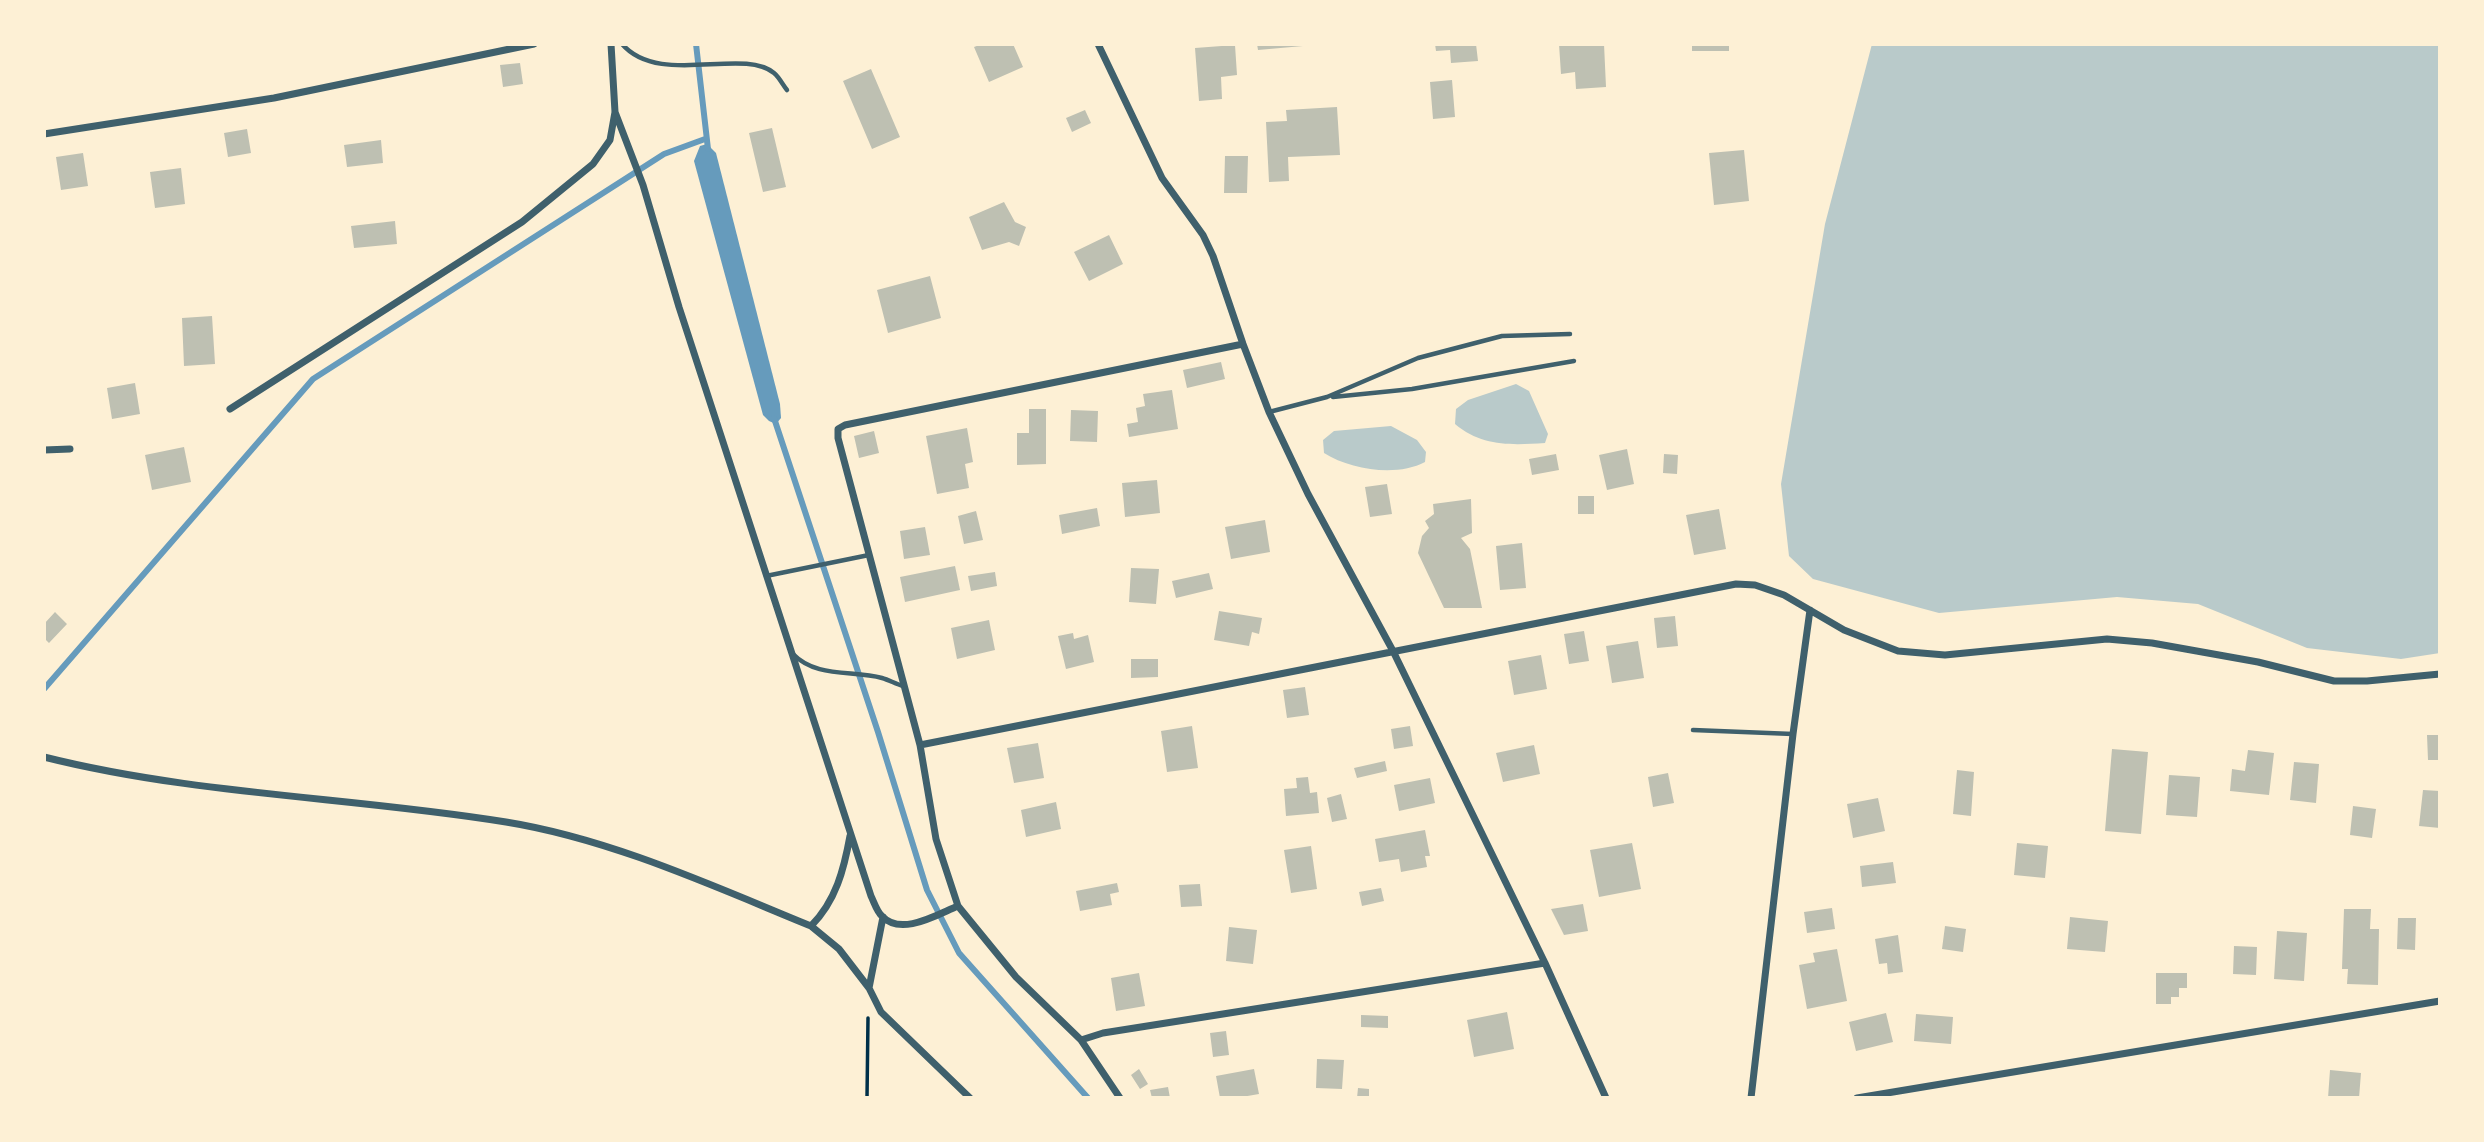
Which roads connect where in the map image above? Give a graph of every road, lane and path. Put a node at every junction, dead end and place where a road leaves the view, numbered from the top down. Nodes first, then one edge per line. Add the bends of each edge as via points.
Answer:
1 (534, 44) edge
2 (611, 44) edge
3 (622, 44) edge
4 (1098, 44) edge
5 (787, 90) dead end
6 (615, 112) junction
7 (44, 134) edge
8 (1570, 334) dead end
9 (1243, 344) junction
10 (1574, 361) dead end
11 (1327, 397) junction
12 (230, 409) dead end
13 (1269, 412) junction
14 (70, 449) dead end
15 (44, 450) edge
16 (870, 555) junction
17 (766, 576) junction
18 (1810, 610) junction
19 (790, 650) junction
20 (1393, 651) junction
21 (2440, 674) edge
22 (905, 687) junction
23 (1693, 730) dead end
24 (1793, 734) junction
25 (920, 745) junction
26 (44, 757) edge
27 (851, 834) junction
28 (958, 906) junction
29 (883, 917) junction
30 (811, 926) junction
31 (1545, 963) junction
32 (869, 988) junction
33 (2440, 1001) edge
34 (868, 1016) dead end
35 (1081, 1040) junction
36 (867, 1098) edge
37 (970, 1098) edge
38 (1120, 1098) edge
39 (1606, 1098) edge
40 (1751, 1098) edge
41 (1857, 1098) edge

1 - 7 street via 274,98
2 - 6 street
3 - 5 lane via 653,62 754,64 774,72
4 - 9 street via 1162,178 1203,235
6 - 12 street via 610,141 593,164 522,222
6 - 17 street via 643,186
8 - 11 lane via 1502,336 1419,358
9 - 13 street
9 - 16 street via 845,425 838,429 838,438
10 - 11 lane via 1412,389
11 - 13 lane
13 - 20 street
14 - 15 street
16 - 17 lane
16 - 22 street
17 - 19 street
18 - 20 street via 1784,595 1737,584
18 - 21 street via 1844,630 1910,652 1945,655 2107,639 2218,655 2334,681
18 - 24 street
19 - 22 lane via 815,668 883,678
19 - 27 street
20 - 25 street
20 - 31 street
22 - 25 street
23 - 24 lane
24 - 40 street
25 - 28 street via 936,839
26 - 30 street via 146,778 508,822 592,840
27 - 29 street via 871,896
27 - 30 street via 843,872 824,913
28 - 29 street via 916,923 897,924
28 - 35 street via 1016,977
29 - 32 street
30 - 32 street via 839,949
31 - 35 street via 1103,1032
31 - 39 street
32 - 37 street via 881,1012
33 - 41 street
34 - 36 path
35 - 38 street

